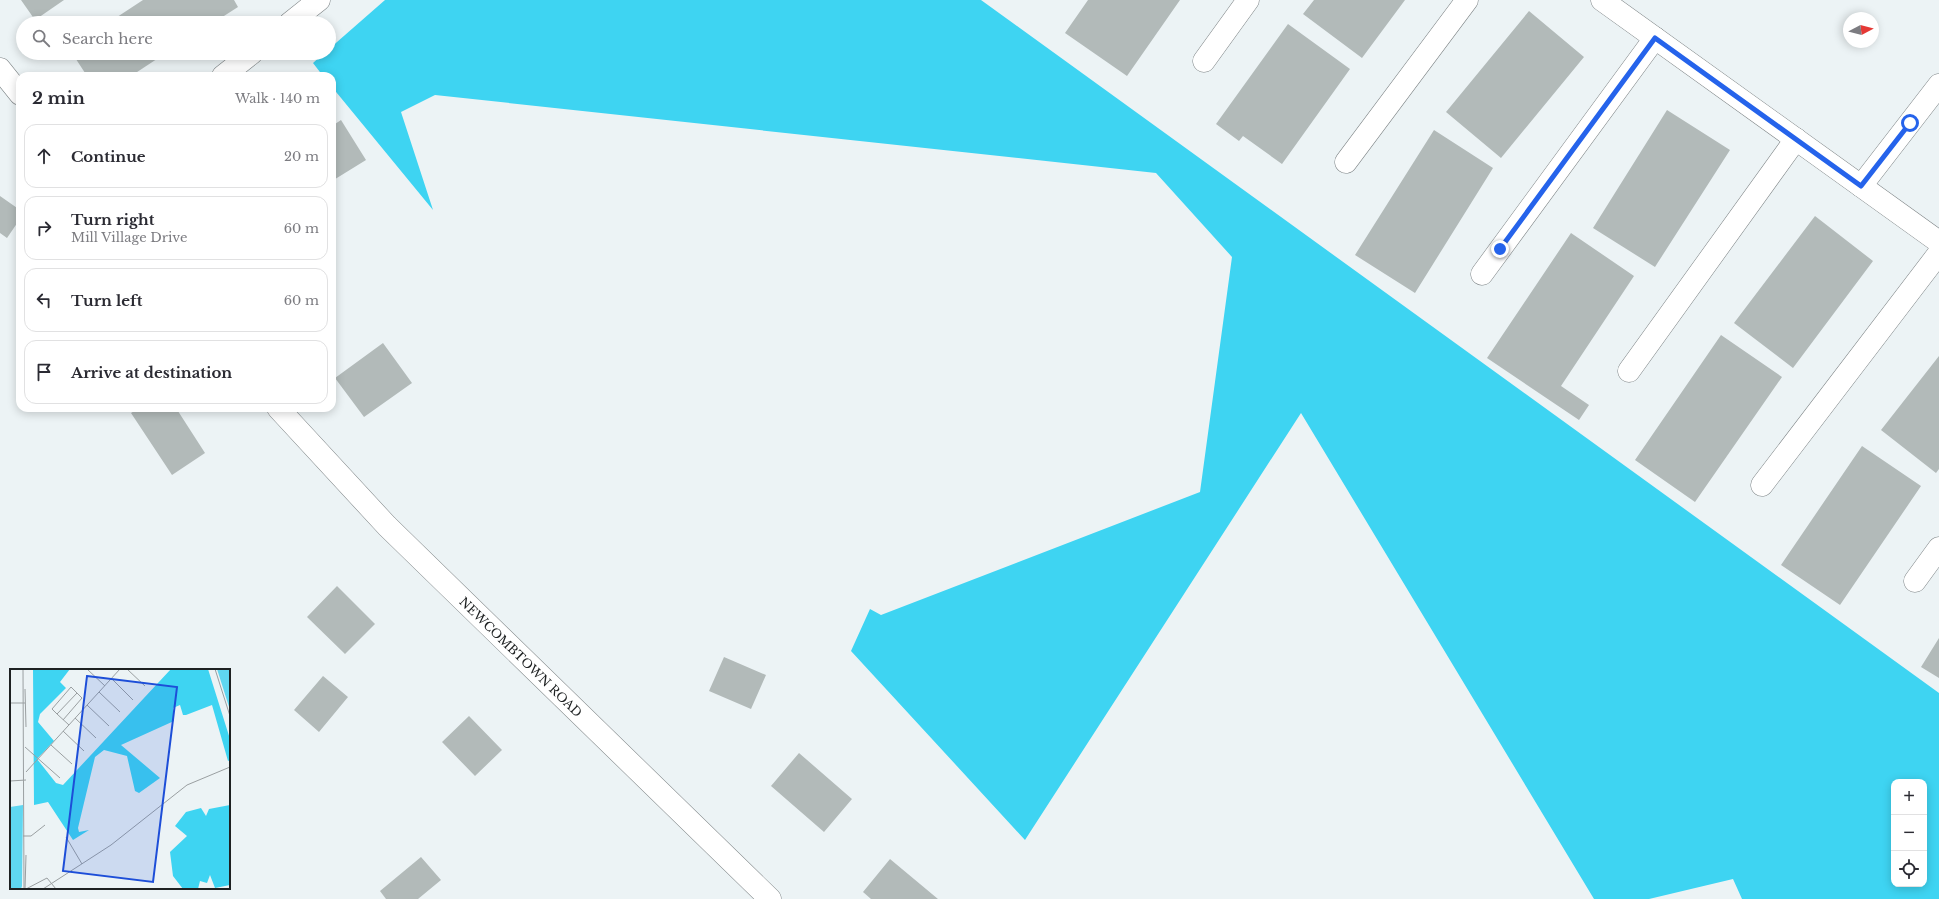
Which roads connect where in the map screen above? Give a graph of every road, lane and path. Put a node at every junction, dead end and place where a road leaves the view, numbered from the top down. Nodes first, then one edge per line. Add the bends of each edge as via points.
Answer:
1 (319, 0) edge
2 (1248, 0) edge
3 (1467, 0) edge
4 (1602, 0) edge
5 (299, 16) edge
6 (1655, 38) junction
7 (243, 60) edge
8 (1204, 61) dead end
9 (0, 70) edge
10 (228, 72) edge
11 (1939, 85) edge
12 (16, 89) edge
13 (1796, 139) junction
14 (1346, 162) dead end
15 (1861, 186) junction
16 (1939, 242) edge
17 (1939, 253) edge
18 (1482, 274) dead end
19 (1629, 371) dead end
20 (281, 412) edge
21 (1762, 485) dead end
22 (1939, 548) edge
23 (1915, 581) dead end
24 (770, 899) edge

1 - 5 street
2 - 8 street
3 - 14 street
4 - 6 street
6 - 13 street
6 - 18 street
7 - 10 street
9 - 12 street
11 - 15 street
13 - 15 street
13 - 19 street
15 - 16 street
17 - 21 street
20 - 24 street, NEWCOMBTOWN ROAD via 392,532
22 - 23 street

